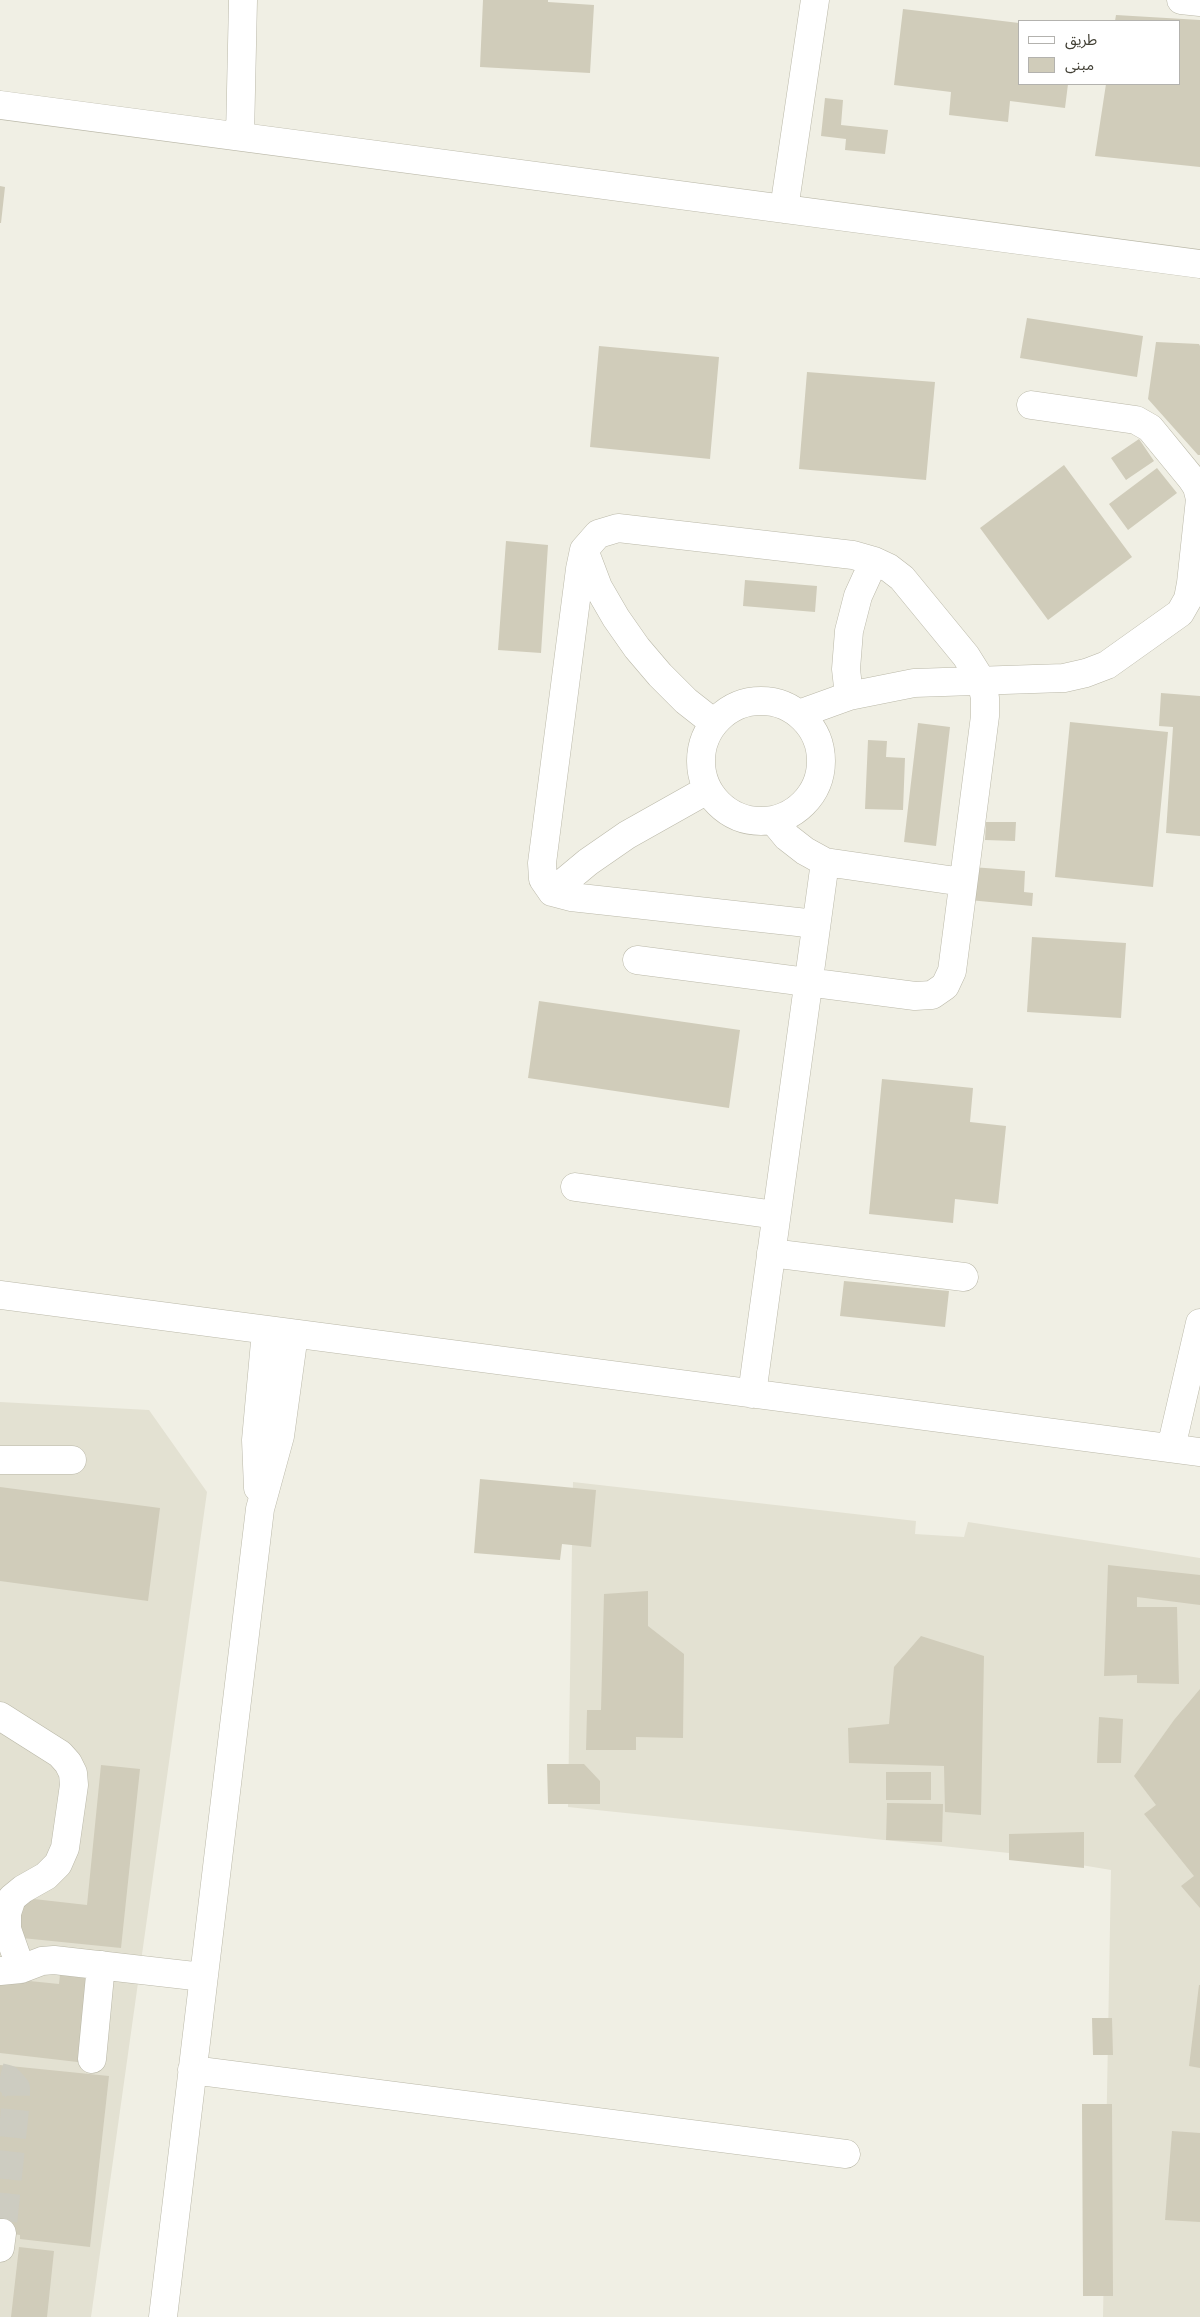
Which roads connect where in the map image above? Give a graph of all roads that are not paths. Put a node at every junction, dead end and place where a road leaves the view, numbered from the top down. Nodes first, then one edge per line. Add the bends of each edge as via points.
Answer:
1 (243, 0) edge
2 (815, 0) edge
3 (1181, 0) edge
4 (1200, 2) edge
5 (0, 105) edge
6 (240, 136) junction
7 (784, 209) junction
8 (1200, 264) edge
9 (1030, 405) dead end
10 (584, 550) junction
11 (874, 561) junction
12 (981, 680) junction
13 (849, 696) junction
14 (799, 714) junction
15 (714, 723) junction
16 (707, 790) junction
17 (774, 820) junction
18 (824, 862) junction
19 (963, 882) junction
20 (552, 892) junction
21 (816, 924) junction
22 (637, 960) dead end
23 (808, 981) junction
24 (575, 1187) dead end
25 (776, 1215) junction
26 (771, 1253) junction
27 (964, 1277) dead end
28 (0, 1295) edge
29 (1200, 1323) edge
30 (266, 1331) junction
31 (294, 1334) junction
32 (752, 1394) junction
33 (1171, 1448) junction
34 (1200, 1452) edge
35 (0, 1460) edge
36 (72, 1460) dead end
37 (260, 1509) junction
38 (0, 1716) edge
39 (101, 1965) junction
40 (10, 1970) edge
41 (203, 1977) junction
42 (92, 2059) dead end
43 (192, 2070) junction
44 (846, 2154) dead end
45 (163, 2317) edge

1 - 6 street
2 - 7 street
3 - 4 street
5 - 6 street
6 - 7 street
7 - 8 street
9 - 12 street via 1136,420 1150,428 1197,488 1200,499 1191,583 1188,599 1180,613 1107,665 1064,678
10 - 11 street via 598,534 618,528 854,555
10 - 15 street via 598,587 637,648 679,694
10 - 20 street via 542,863 543,879
11 - 12 street via 902,578 966,656
11 - 13 street via 858,596 849,631 846,669
12 - 13 street via 914,683
12 - 19 street via 985,716
13 - 14 street
14 - 15 street via 782,704 764,700 745,702 727,710
14 - 17 street via 812,729 819,746 821,765 816,784 806,801 792,813
15 - 16 street via 705,738 701,756
16 - 17 street via 719,805 735,816 754,821
16 - 20 street via 627,835
17 - 18 street via 787,837
18 - 19 street
18 - 21 street
19 - 23 street via 952,971 945,986 932,995 915,996
20 - 21 street via 571,897
21 - 23 street
22 - 23 street
23 - 25 street
24 - 25 street
25 - 26 street
26 - 27 street
26 - 32 street
28 - 30 street
29 - 33 street
30 - 31 street
30 - 37 street via 256,1440
31 - 32 street
31 - 37 street via 280,1436
32 - 33 street
33 - 34 street
35 - 36 street
37 - 41 street
38 - 40 street via 60,1754 73,1773 74,1785 66,1848 58,1864 46,1876 12,1898 6,1913
39 - 40 street via 54,1960
39 - 41 street
39 - 42 street
41 - 43 street
43 - 44 street
43 - 45 street

